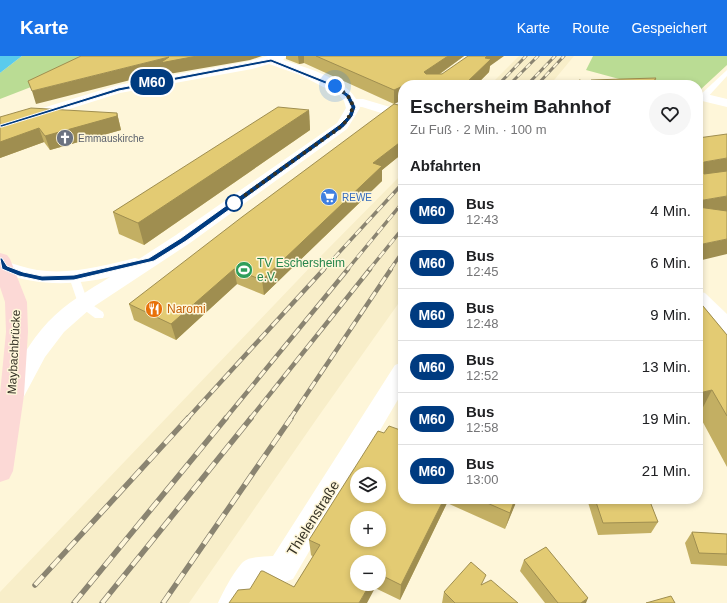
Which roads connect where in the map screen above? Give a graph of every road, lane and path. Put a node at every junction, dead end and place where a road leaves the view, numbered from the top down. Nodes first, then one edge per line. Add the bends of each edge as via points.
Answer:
1 (276, 58) edge
2 (727, 72) edge
3 (703, 95) edge
4 (703, 97) edge
5 (353, 103) junction
6 (727, 103) edge
7 (398, 110) edge
8 (0, 126) edge
9 (152, 259) junction
10 (2, 263) edge
11 (74, 277) junction
12 (703, 303) edge
13 (91, 310) junction
14 (727, 327) edge
15 (398, 379) edge
16 (12, 395) junction
17 (0, 471) edge
18 (234, 603) edge

1 - 5 street via 335,86
1 - 8 street via 118,89
2 - 3 lane
4 - 6 street
5 - 7 street
5 - 9 street via 350,116 342,126
9 - 11 street
9 - 13 street
10 - 11 street via 21,274 42,278
10 - 16 main road, Maybachbrücke via 16,302 17,332
11 - 13 lane
12 - 14 street
13 - 16 street via 56,327 37,352
15 - 18 street, Thielenstraße via 282,569 254,572
16 - 17 main road, Maybachbrücke

